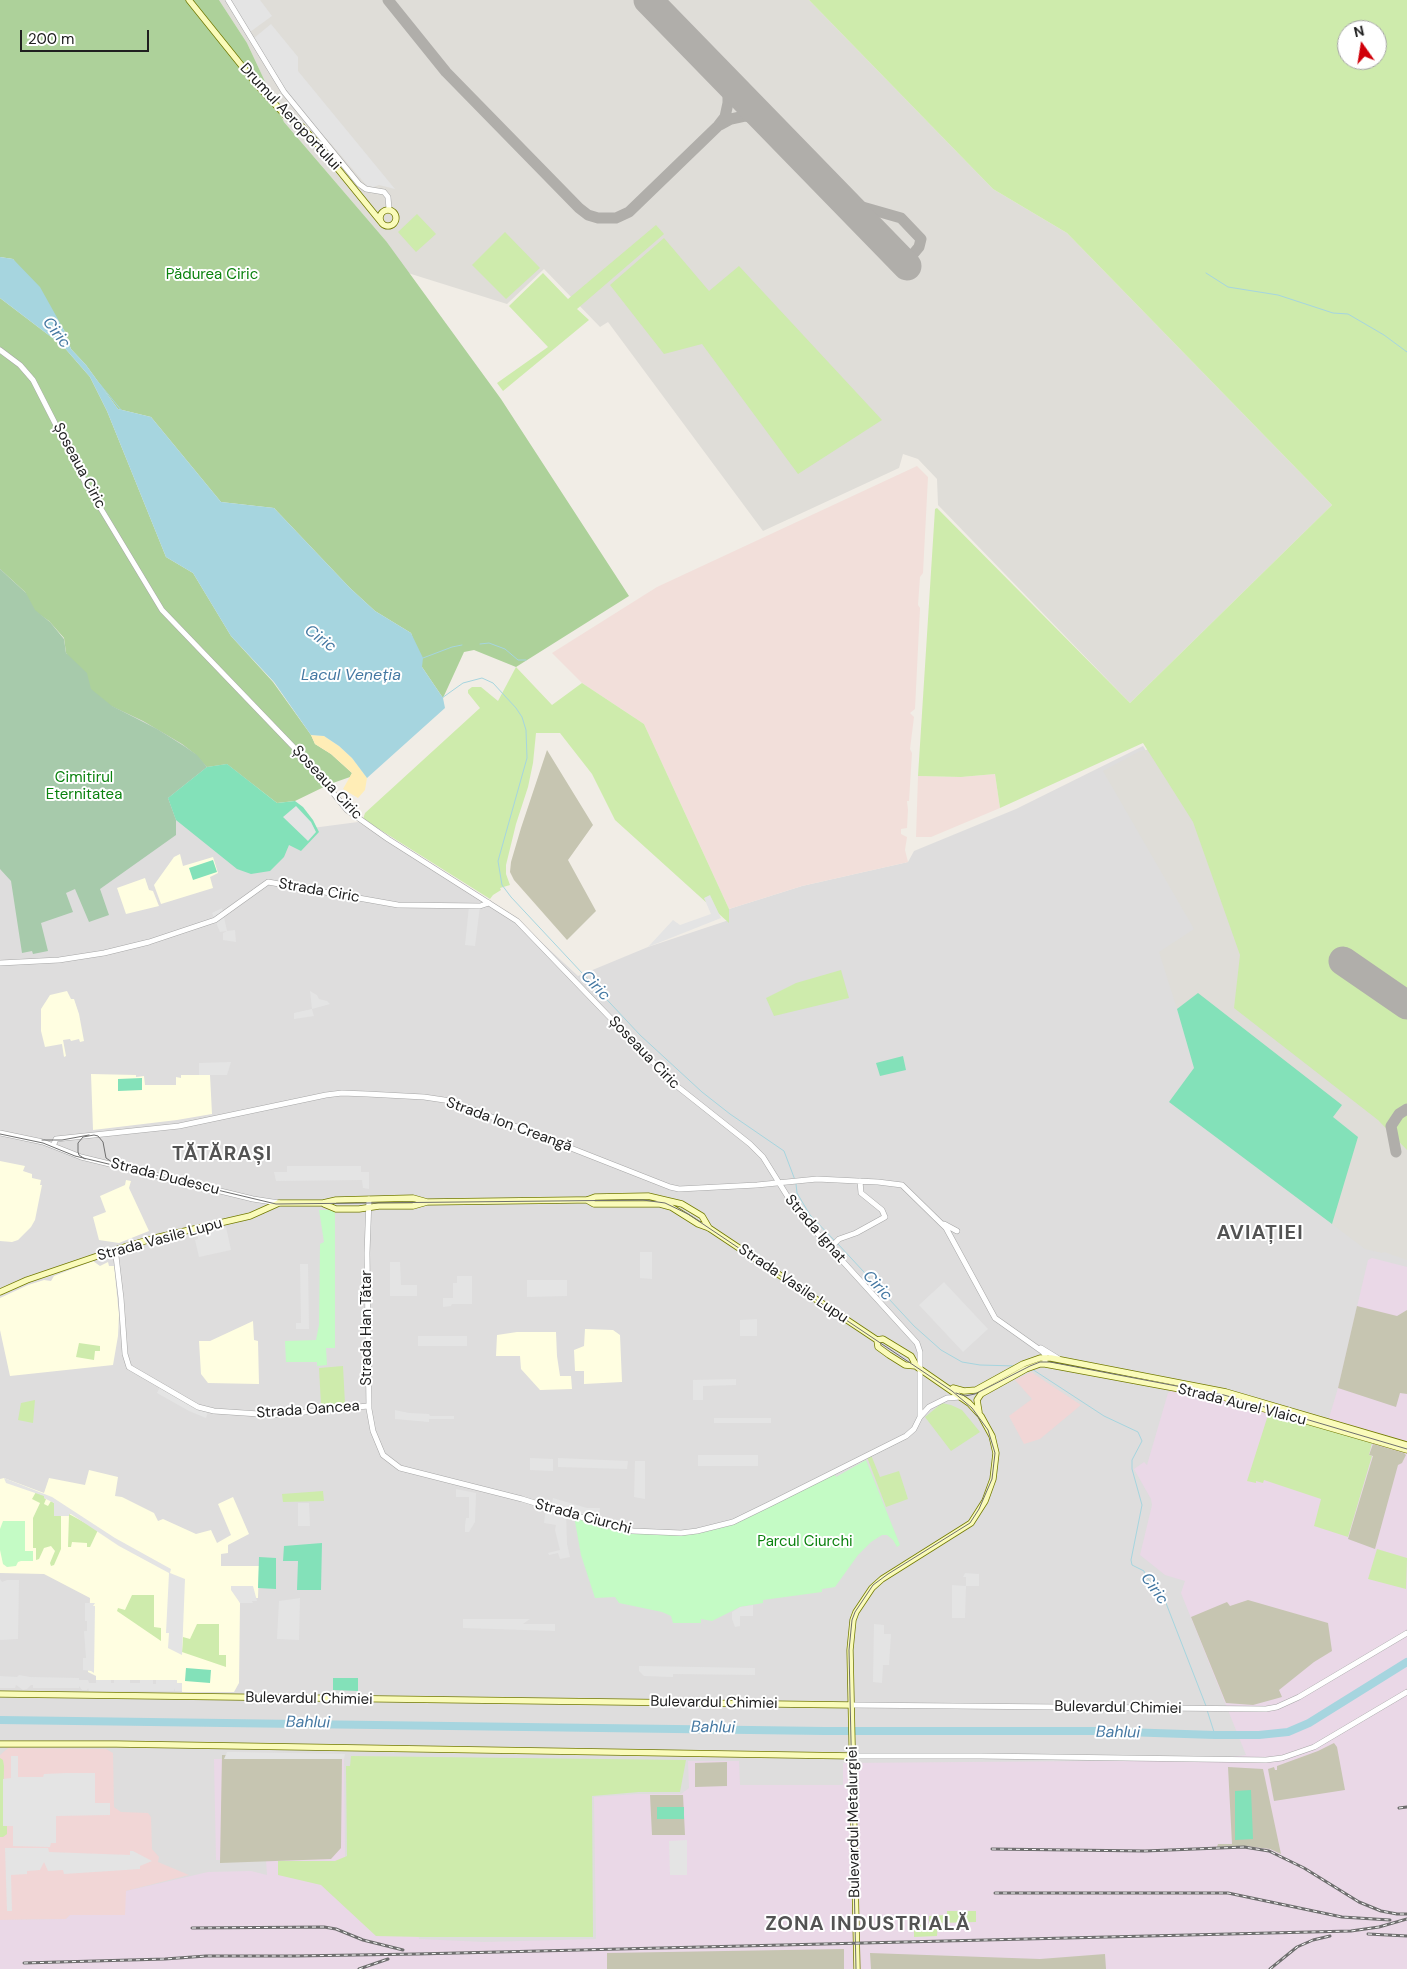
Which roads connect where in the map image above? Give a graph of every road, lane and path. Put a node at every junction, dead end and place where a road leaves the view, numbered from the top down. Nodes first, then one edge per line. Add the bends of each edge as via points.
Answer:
1 (189, 0) edge
2 (228, 0) edge
3 (371, 210) junction
4 (387, 210) junction
5 (381, 222) junction
6 (0, 350) edge
7 (489, 903) junction
8 (0, 963) edge
9 (0, 1133) edge
10 (56, 1139) junction
11 (41, 1141) junction
12 (53, 1146) junction
13 (860, 1181) junction
14 (777, 1183) junction
15 (902, 1186) joint
16 (369, 1199) junction
17 (427, 1202) junction
18 (279, 1203) junction
19 (323, 1203) junction
20 (368, 1207) junction
21 (942, 1224) junction
22 (957, 1230) dead end
23 (832, 1246) junction
24 (114, 1251) junction
25 (0, 1292) edge
26 (877, 1340) junction
27 (1036, 1347) junction
28 (1063, 1360) junction
29 (1045, 1361) junction
30 (1035, 1362) junction
31 (1025, 1367) junction
32 (919, 1368) junction
33 (949, 1388) junction
34 (962, 1397) junction
35 (947, 1398) junction
36 (368, 1406) junction
37 (980, 1416) junction
38 (920, 1417) junction
39 (1407, 1445) edge
40 (1407, 1450) edge
41 (400, 1468) joint
42 (1407, 1633) edge
43 (1407, 1692) edge
44 (0, 1694) edge
45 (852, 1705) junction
46 (0, 1744) edge
47 (853, 1756) junction
48 (857, 1969) edge

1 - 3 main road, Drumul Aeroportului via 258,86 287,117 306,131
2 - 4 street via 284,92 359,184 366,189 384,192 388,197
3 - 4 main road
3 - 5 main road, Drumul Aeroportului
4 - 5 main road via 380,213
4 - 5 main road via 396,215 395,223 388,226
6 - 7 street, Șoseaua Ciric via 33,380 86,484 162,610 307,761 354,816
7 - 8 street, Strada Ciric via 480,906 398,905 268,882 209,922 126,948 47,961
7 - 14 street, Șoseaua Ciric via 524,927 673,1083 750,1144 767,1163
9 - 11 street
10 - 11 street, Strada Ion Creangă
10 - 12 street
10 - 14 street, Strada Ion Creangă via 179,1126 342,1093 424,1097 451,1101 670,1187
11 - 12 street
12 - 18 street, Strada Dudescu via 86,1158
13 - 14 street, Strada Ion Creangă via 838,1179
13 - 15 street, Strada Ion Creangă
13 - 23 street via 861,1193 882,1210 885,1218 839,1239
14 - 23 street, Strada Ignat via 796,1210
15 - 21 street, Strada Aurel Vlaicu
16 - 17 main road, Strada Vasile Lupu via 413,1198
16 - 19 main road, Strada Vasile Lupu
16 - 20 street, Strada Han Tătar
17 - 20 main road, Strada Vasile Lupu via 414,1206
17 - 26 main road, Strada Vasile Lupu via 587,1200 594,1204 660,1204 671,1207 709,1228
18 - 19 main road, Strada Vasile Lupu
18 - 24 main road, Strada Vasile Lupu via 250,1216
19 - 20 main road, Strada Vasile Lupu via 336,1209
20 - 36 street, Strada Han Tătar
21 - 22 street
21 - 27 street, Strada Aurel Vlaicu via 995,1318
23 - 32 street, Strada Ignat via 912,1335 920,1352
24 - 25 main road, Strada Vasile Lupu
24 - 36 street, Strada Oancea via 124,1354 129,1367 214,1412 274,1415
26 - 32 main road, Strada Vasile Lupu via 883,1339 911,1356
26 - 32 main road, Strada Vasile Lupu via 878,1347 889,1355 905,1365
27 - 28 street, Strada Aurel Vlaicu
27 - 29 street, Strada Aurel Vlaicu via 1043,1352
27 - 30 street via 1039,1354
28 - 29 main road, Strada Aurel Vlaicu
28 - 39 main road, Strada Aurel Vlaicu via 1226,1392
29 - 30 main road, Strada Aurel Vlaicu
29 - 40 main road, Strada Aurel Vlaicu via 1223,1397
30 - 31 main road, Strada Aurel Vlaicu
31 - 33 main road, Strada Aurel Vlaicu via 1013,1369 976,1390
31 - 37 main road, Strada Aurel Vlaicu via 978,1397
32 - 33 main road, Strada Vasile Lupu
32 - 38 street
33 - 34 main road, Strada Vasile Lupu
33 - 35 street
34 - 35 street, Strada Ciurchi
34 - 37 main road, Strada Vasile Lupu
35 - 38 street, Strada Ciurchi via 929,1407
36 - 41 street, Strada Han Tătar via 373,1431 383,1455
37 - 45 main road, Strada Vasile Lupu via 992,1436 996,1453 994,1474 985,1501 971,1523 882,1579 867,1595 854,1616 851,1633
38 - 41 street, Strada Ciurchi via 906,1436 789,1495 733,1522 681,1534 633,1531
42 - 45 street, Bulevardul Chimiei via 1286,1704 1266,1709
43 - 47 street via 1314,1747 1266,1760
44 - 45 main road, Bulevardul Chimiei
45 - 47 main road, Bulevardul Metalurgiei
46 - 47 main road
47 - 48 main road, Bulevardul Metalurgiei

